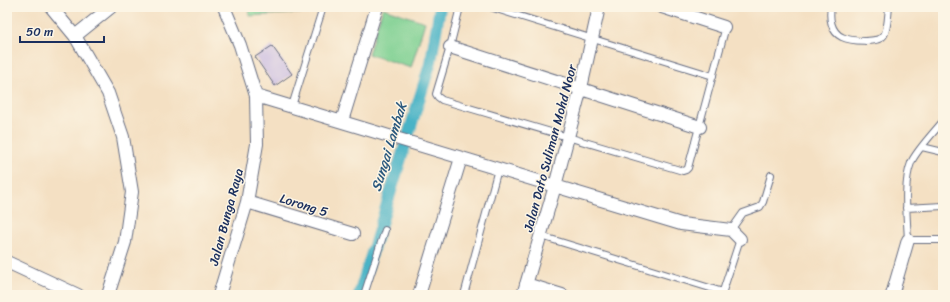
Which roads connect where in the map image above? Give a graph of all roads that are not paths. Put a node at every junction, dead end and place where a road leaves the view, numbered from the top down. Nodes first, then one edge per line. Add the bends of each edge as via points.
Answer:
1 (51, 7) edge
2 (111, 7) edge
3 (224, 7) edge
4 (323, 7) edge
5 (377, 7) edge
6 (460, 7) edge
7 (490, 7) edge
8 (599, 7) edge
9 (662, 7) edge
10 (831, 7) edge
11 (889, 7) edge
12 (724, 27) joint
13 (75, 36) junction
14 (592, 40) junction
15 (450, 47) junction
16 (713, 76) junction
17 (581, 88) junction
18 (256, 96) junction
19 (292, 106) junction
20 (342, 121) junction
21 (943, 121) edge
22 (700, 127) junction
23 (568, 137) junction
24 (922, 147) junction
25 (943, 152) edge
26 (461, 158) junction
27 (498, 169) junction
28 (771, 175) dead end
29 (555, 186) junction
30 (246, 202) junction
31 (943, 206) edge
32 (906, 208) junction
33 (385, 230) dead end
34 (730, 230) junction
35 (353, 234) dead end
36 (540, 236) junction
37 (740, 238) joint
38 (908, 240) junction
39 (943, 240) edge
40 (7, 262) edge
41 (525, 290) edge
42 (723, 293) edge
43 (78, 295) edge
44 (108, 295) edge
45 (219, 295) edge
46 (364, 295) edge
47 (420, 295) edge
48 (464, 295) edge
49 (562, 295) edge
50 (892, 295) edge

1 - 13 street
2 - 13 street
3 - 18 street, Jalan Bunga Raya via 240,45
4 - 19 lane
5 - 20 street
6 - 15 lane
7 - 14 lane
8 - 14 street, Jalan Dato Suliman Mohd Noor
9 - 12 street
10 - 11 lane via 831,24 841,37 860,40 881,39 885,34
12 - 16 lane
13 - 44 street via 108,92 124,137 132,192 125,242
14 - 16 lane
14 - 17 street, Jalan Dato Suliman Mohd Noor
15 - 17 street
15 - 23 lane via 436,94 438,97
16 - 22 lane
17 - 22 street
17 - 23 street, Jalan Dato Suliman Mohd Noor
18 - 19 street
18 - 30 street, Jalan Bunga Raya via 257,144
19 - 20 street
20 - 26 street
21 - 24 lane
22 - 23 lane via 688,168 682,171
23 - 29 street, Jalan Dato Suliman Mohd Noor
24 - 25 lane
24 - 32 lane via 910,163
26 - 27 street
26 - 47 street
27 - 29 street
27 - 48 lane
28 - 34 lane via 764,202 760,207 743,213
29 - 34 street via 681,224
29 - 36 street, Jalan Dato Suliman Mohd Noor
30 - 35 street, Lorong 5
30 - 45 street, Jalan Bunga Raya
31 - 32 lane
32 - 38 lane
33 - 46 lane
34 - 37 street
36 - 41 street, Jalan Dato Suliman Mohd Noor
36 - 42 lane
37 - 42 lane
38 - 39 lane
38 - 50 street
40 - 43 street
41 - 49 street

